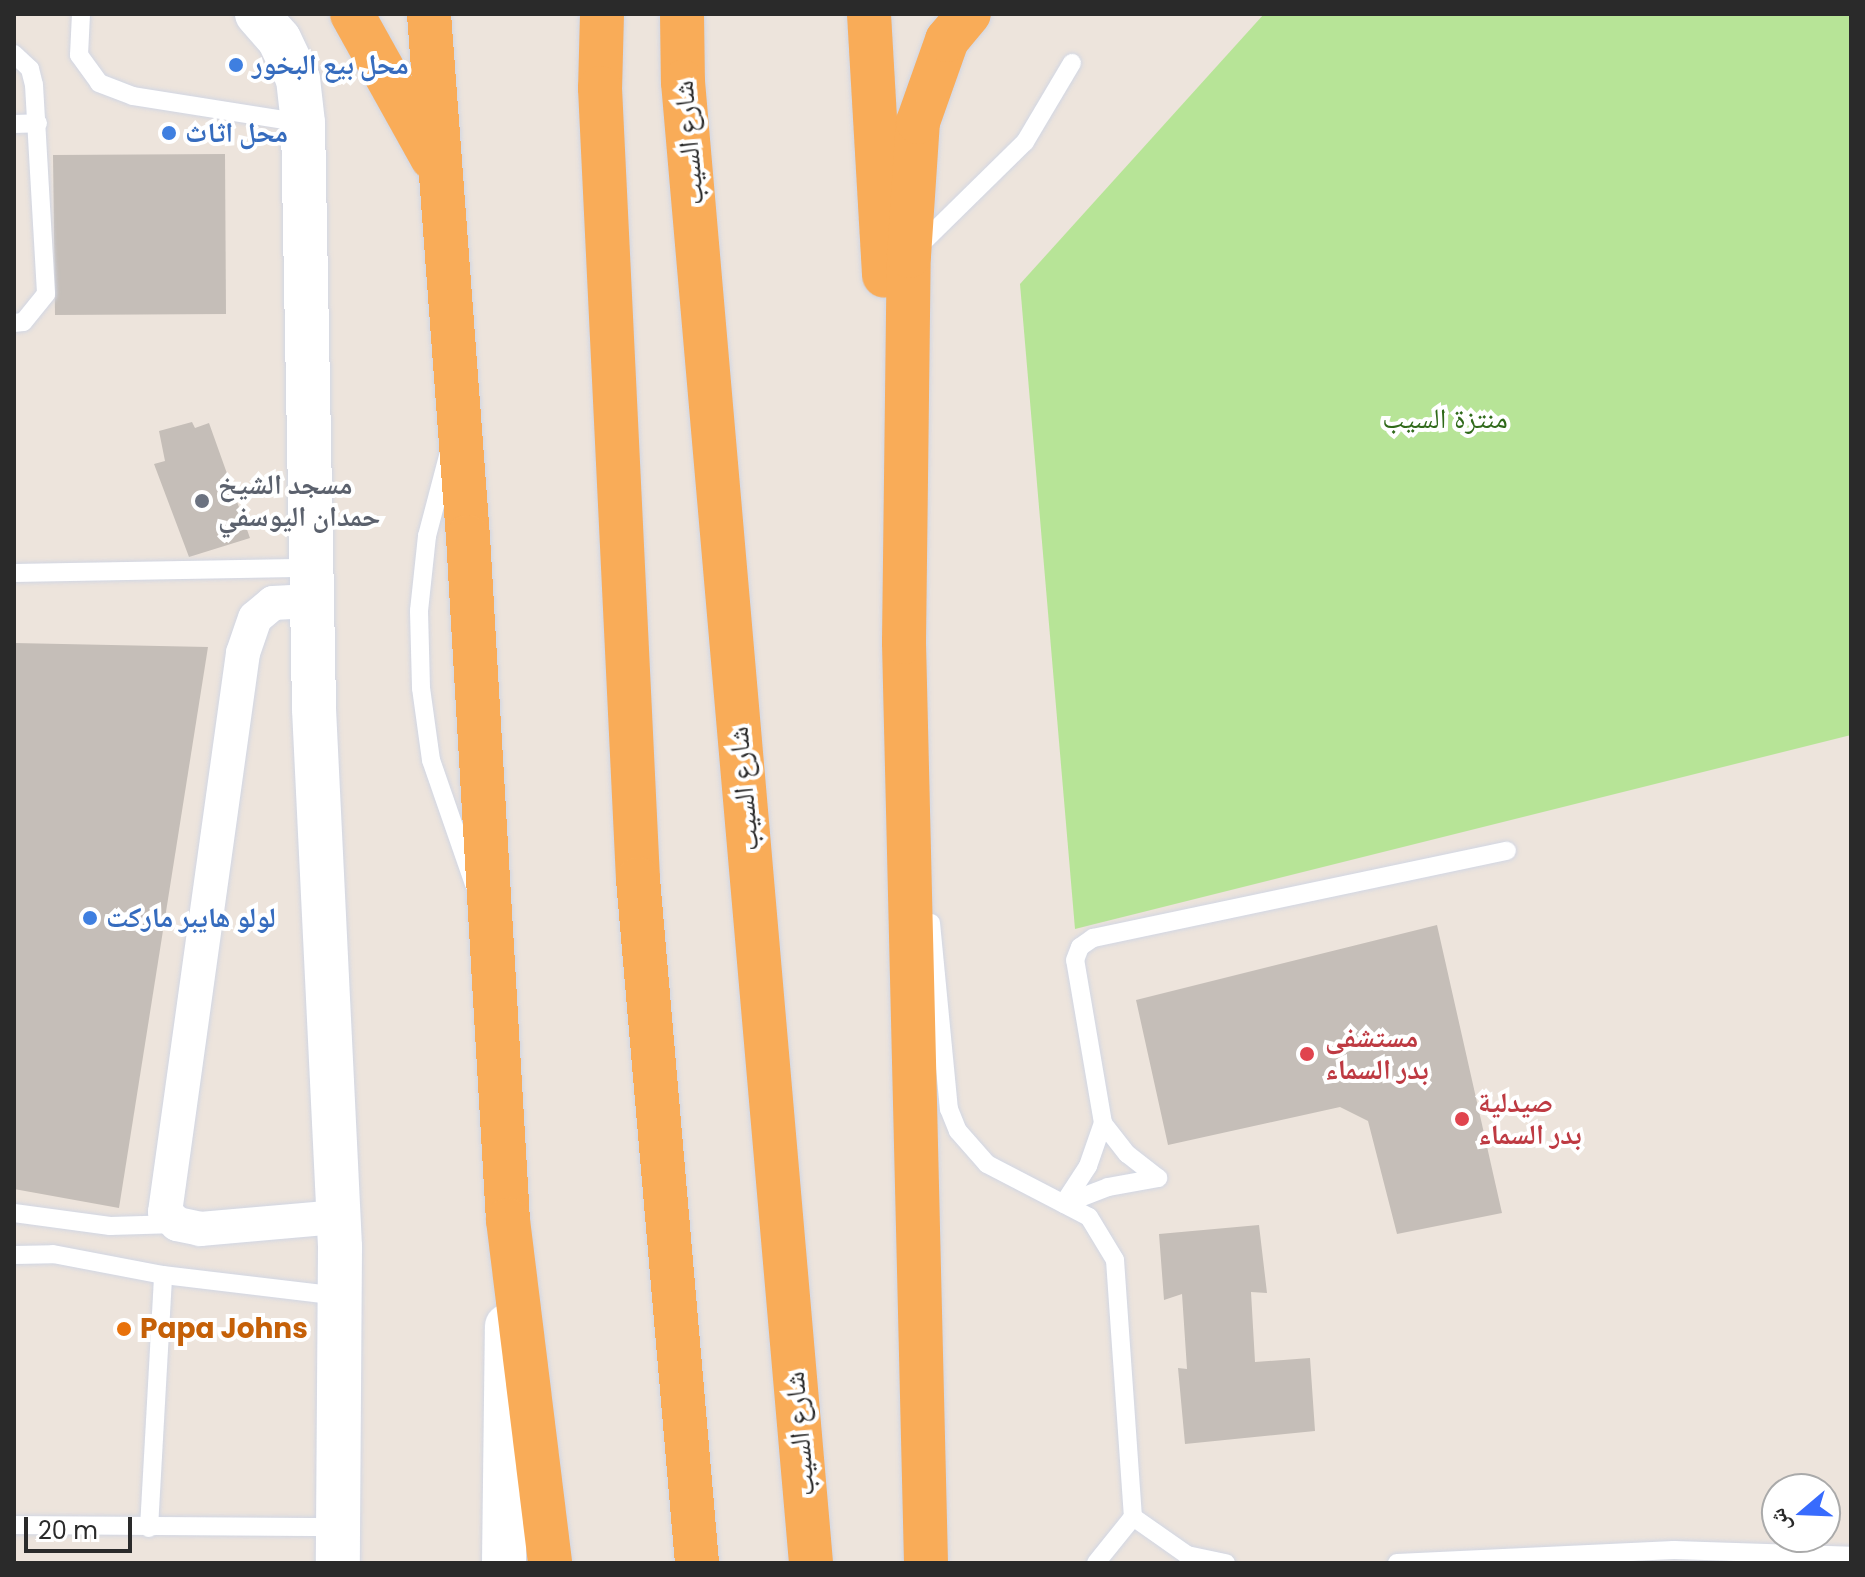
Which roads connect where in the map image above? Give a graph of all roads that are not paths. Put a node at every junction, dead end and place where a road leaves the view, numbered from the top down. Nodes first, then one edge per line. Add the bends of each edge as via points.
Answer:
1 (81, 14) edge
2 (257, 14) edge
3 (352, 14) edge
4 (429, 14) edge
5 (602, 14) edge
6 (682, 14) edge
7 (869, 14) edge
8 (969, 14) edge
9 (14, 54) edge
10 (1072, 63) dead end
11 (38, 123) junction
12 (303, 123) junction
13 (14, 124) edge
14 (441, 174) junction
15 (909, 256) junction
16 (14, 323) edge
17 (14, 573) edge
18 (311, 584) junction
19 (904, 642) junction
20 (1507, 851) dead end
21 (1103, 1123) junction
22 (1064, 1204) junction
23 (14, 1213) edge
24 (338, 1217) junction
25 (508, 1220) junction
26 (177, 1224) junction
27 (14, 1255) edge
28 (163, 1275) junction
29 (339, 1296) junction
30 (1133, 1517) junction
31 (14, 1525) edge
32 (149, 1528) junction
33 (339, 1545) edge
34 (1851, 1556) edge
35 (504, 1563) edge
36 (550, 1563) edge
37 (697, 1563) edge
38 (811, 1563) edge
39 (926, 1563) edge
40 (1096, 1563) edge
41 (1226, 1563) edge
42 (1397, 1563) edge

1 - 12 lane via 79,55 99,83 133,96
2 - 12 street via 279,39 298,79
3 - 14 highway
4 - 14 highway
5 - 37 highway via 600,88 638,879
6 - 38 highway, شارع السيب via 683,82
7 - 19 highway
8 - 15 highway via 947,40 918,122
9 - 11 lane via 30,69
10 - 15 lane via 1025,142
11 - 13 lane
11 - 16 lane via 46,294 23,322
12 - 18 street
14 - 25 highway
15 - 19 highway
17 - 18 lane
18 - 24 street
18 - 26 street via 255,618 243,653 165,1212
19 - 22 lane via 949,1109 964,1140 987,1164
19 - 39 highway
20 - 21 lane via 1093,938 1080,947 1075,960
21 - 22 lane via 1088,1166
21 - 22 lane via 1127,1154 1158,1178 1108,1187
22 - 30 lane via 1099,1227 1115,1260
23 - 26 lane via 110,1226
24 - 26 street via 223,1229
24 - 29 street
25 - 35 street
25 - 36 highway
27 - 28 lane via 53,1254
28 - 29 lane
28 - 32 lane
29 - 33 street
30 - 40 lane
30 - 41 lane via 1187,1555
31 - 32 lane
32 - 33 lane
34 - 42 lane via 1674,1550

